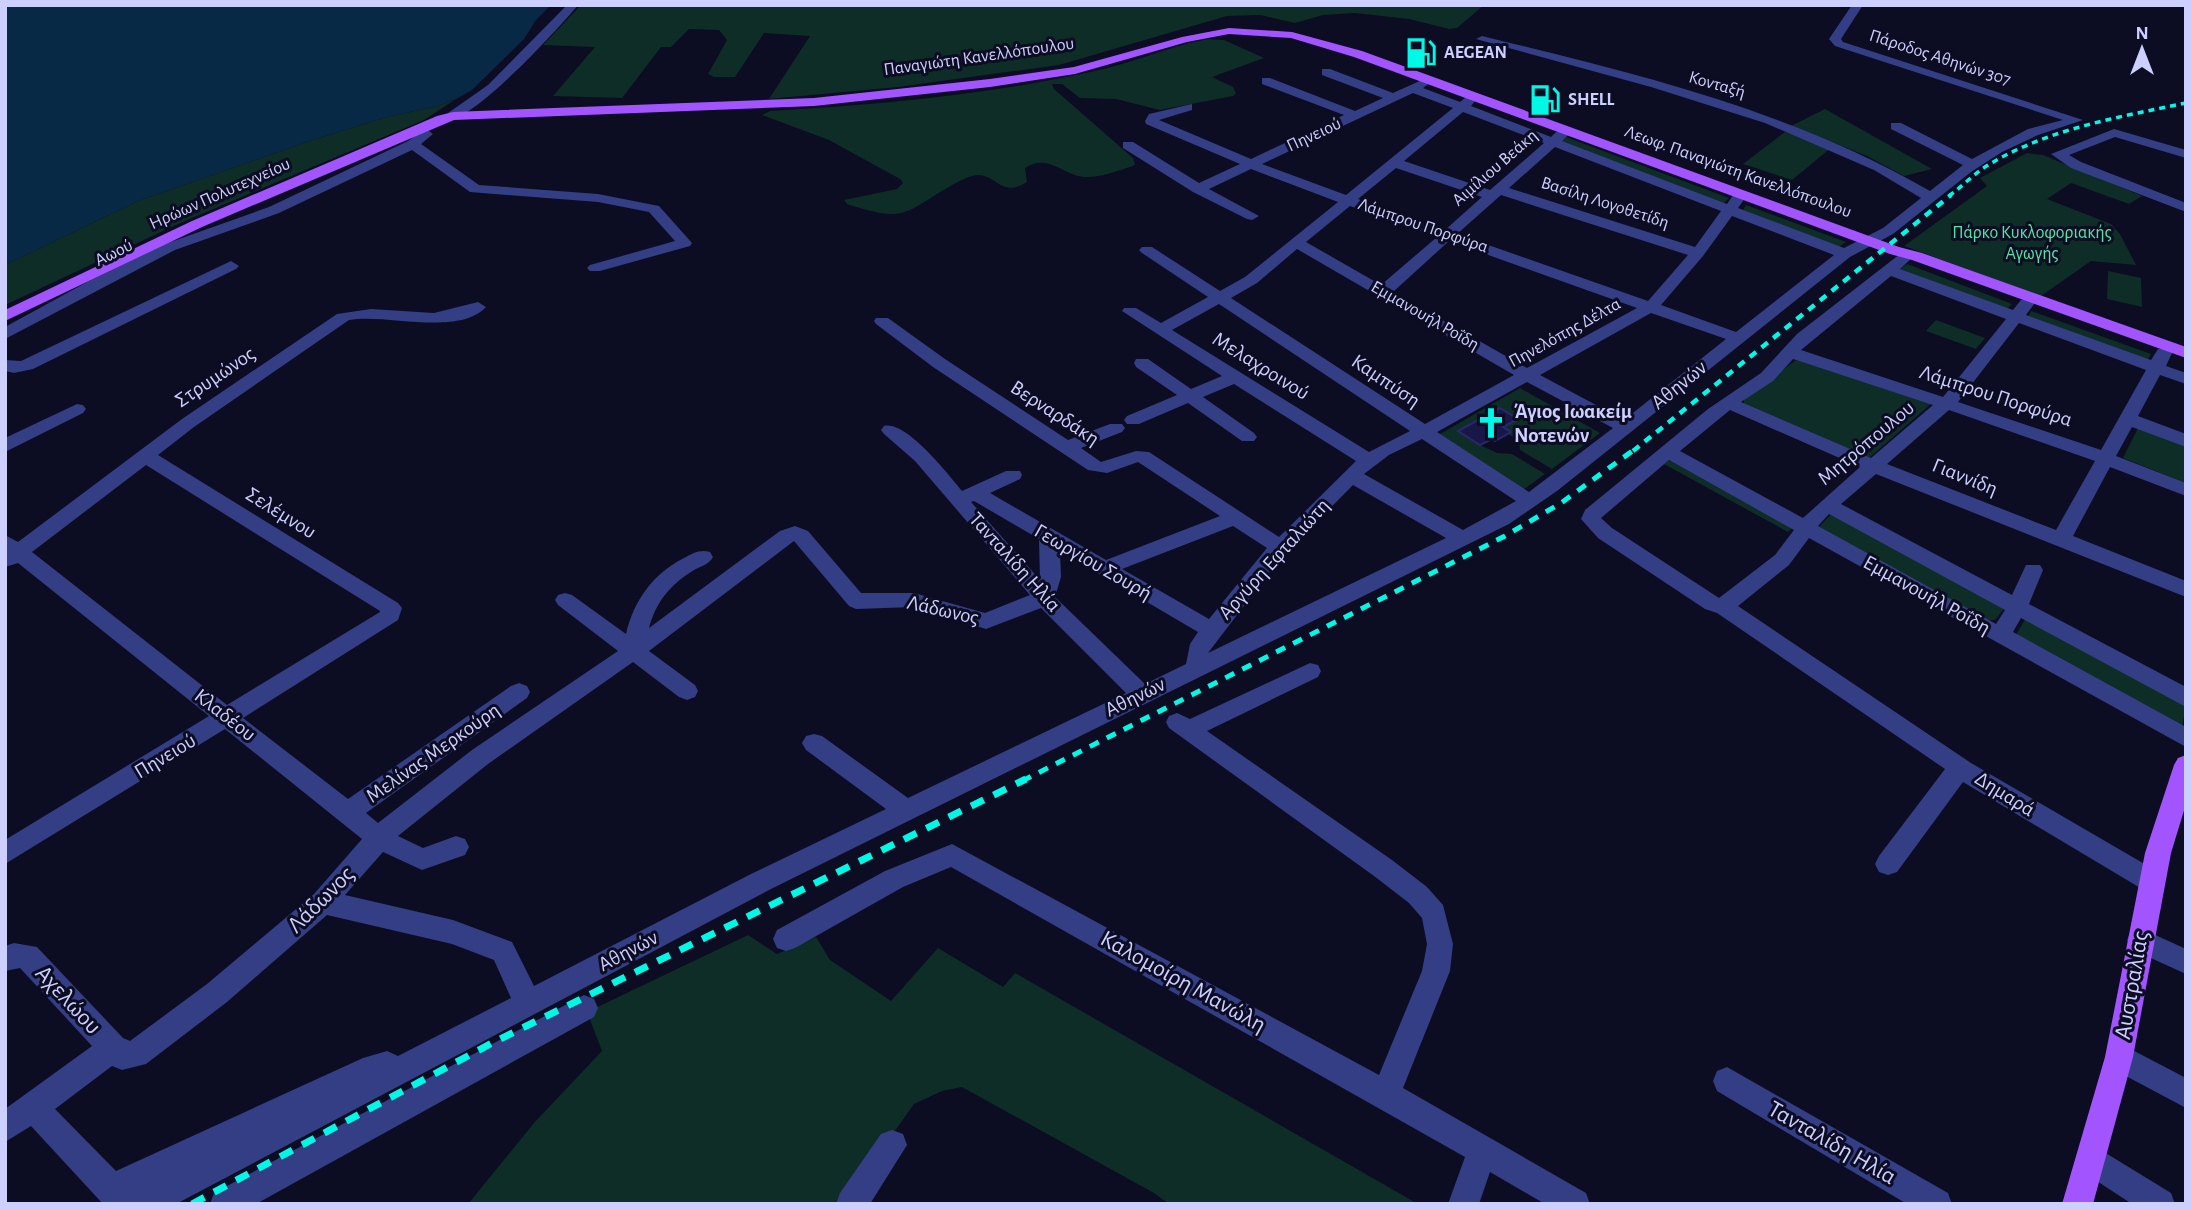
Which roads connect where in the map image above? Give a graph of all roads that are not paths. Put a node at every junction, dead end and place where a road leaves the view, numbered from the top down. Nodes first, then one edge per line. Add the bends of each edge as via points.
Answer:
1 (573, 5) edge
2 (1857, 5) edge
3 (1482, 38) dead end
4 (1326, 72) dead end
5 (1429, 80) junction
6 (1266, 81) dead end
7 (1412, 88) junction
8 (1393, 97) junction
9 (1469, 102) junction
10 (1188, 107) dead end
11 (608, 110) junction
12 (1355, 115) junction
13 (453, 116) junction
14 (2077, 120) joint
15 (1896, 126) dead end
16 (420, 128) junction
17 (1569, 129) junction
18 (1554, 142) junction
19 (413, 144) junction
20 (1128, 145) dead end
21 (2186, 154) edge
22 (1395, 163) junction
23 (1250, 164) junction
24 (1972, 164) junction
25 (1198, 189) junction
26 (1496, 193) junction
27 (1741, 194) junction
28 (1930, 197) junction
29 (1349, 200) junction
30 (2186, 208) edge
31 (1730, 210) junction
32 (1252, 216) dead end
33 (1449, 234) junction
34 (1870, 241) junction
35 (1297, 243) junction
36 (1147, 250) dead end
37 (1698, 253) junction
38 (1845, 254) junction
39 (1900, 254) junction
40 (231, 266) dead end
41 (595, 268) dead end
42 (1889, 270) junction
43 (1384, 291) junction
44 (1218, 297) junction
45 (478, 307) dead end
46 (1649, 308) junction
47 (2022, 310) junction
48 (1130, 311) dead end
49 (5, 316) edge
50 (882, 321) dead end
51 (1160, 330) junction
52 (5, 334) edge
53 (1738, 338) junction
54 (1789, 352) junction
55 (2186, 353) edge
56 (2160, 360) junction
57 (2186, 360) edge
58 (1142, 363) dead end
59 (5, 365) edge
60 (1528, 376) junction
61 (1236, 377) junction
62 (2186, 379) edge
63 (1190, 396) junction
64 (1728, 403) junction
65 (1947, 403) junction
66 (77, 409) dead end
67 (2128, 419) junction
68 (1626, 428) junction
69 (890, 430) dead end
70 (1422, 433) junction
71 (1248, 437) dead end
72 (2186, 441) edge
73 (5, 446) edge
74 (1067, 447) junction
75 (1668, 452) junction
76 (144, 455) junction
77 (2106, 458) junction
78 (1368, 460) junction
79 (1875, 466) junction
80 (1013, 475) dead end
81 (1351, 475) junction
82 (2186, 490) edge
83 (967, 496) junction
84 (1530, 501) junction
85 (1828, 505) junction
86 (1234, 518) junction
87 (1808, 529) junction
88 (1049, 536) junction
89 (1463, 539) junction
90 (2061, 539) junction
91 (1280, 547) junction
92 (9, 552) edge
93 (703, 557) dead end
94 (1104, 568) junction
95 (2033, 570) dead end
96 (2186, 590) edge
97 (1044, 598) junction
98 (565, 600) dead end
99 (1723, 606) junction
100 (2017, 607) junction
101 (392, 611) joint
102 (1211, 630) junction
103 (2000, 636) junction
104 (634, 651) junction
105 (1196, 668) junction
106 (1310, 671) dead end
107 (687, 691) dead end
108 (519, 692) dead end
109 (1141, 694) junction
110 (2186, 698) edge
111 (228, 717) junction
112 (2186, 738) edge
113 (814, 743) dead end
114 (2186, 765) edge
115 (1962, 770) junction
116 (906, 810) junction
117 (347, 813) junction
118 (379, 838) junction
119 (456, 847) dead end
120 (5, 853) edge
121 (1888, 864) dead end
122 (2151, 881) junction
123 (323, 902) junction
124 (786, 939) dead end
125 (2140, 940) junction
126 (13, 956) edge
127 (2186, 962) edge
128 (527, 1004) junction
129 (584, 1008) dead end
130 (113, 1048) junction
131 (2119, 1057) junction
132 (399, 1070) junction
133 (1727, 1081) dead end
134 (1386, 1094) junction
135 (2186, 1094) edge
136 (32, 1107) junction
137 (5, 1127) edge
138 (892, 1145) dead end
139 (1483, 1150) junction
140 (2091, 1160) junction
141 (118, 1196) edge
142 (248, 1199) edge
143 (144, 1204) edge
144 (851, 1204) edge
145 (1463, 1204) edge
146 (1575, 1204) edge
147 (1937, 1204) edge
148 (2077, 1204) edge
149 (2160, 1204) edge

1 - 13 street via 492,88
2 - 14 street, Πάροδος Αθηνών 307 via 1835,39 1839,44
3 - 28 street, Κονταξή via 1771,120 1873,162
4 - 8 street
5 - 7 street, Πηνειού
5 - 9 main road, Παναγιώτη Κανελλόπουλου
5 - 11 main road, Παναγιώτη Κανελλόπουλου via 1312,39 1244,31 1196,36 1066,72 977,85 805,103
6 - 12 street
7 - 8 street, Πηνειού
7 - 9 street
8 - 12 street, Πηνειού
9 - 17 main road, Παναγιώτη Κανελλόπουλου
9 - 18 street
9 - 22 street
10 - 23 street, Λάμπρου Πορφύρα via 1151,121
11 - 13 main road, Παναγιώτη Κανελλόπουλου
11 - 17 main road, Παναγιώτη Κανελλόπουλου via 823,96 1006,76 1083,63 1190,33 1249,27 1334,40
12 - 23 street, Πηνειού
13 - 16 main road, Ηρώων Πολυτεχνείου
14 - 24 street, Αθηνών via 2018,138
15 - 24 street
16 - 19 street via 426,134
16 - 49 main road, Ηρώων Πολυτεχνείου via 172,236
17 - 18 street, Αιμίλιου Βεάκη
17 - 27 main road, Λεωφ. Παναγιώτη Κανελλόπουλου
18 - 26 street, Αιμίλιου Βεάκη
18 - 31 street
19 - 41 street via 475,188 598,198 654,209 685,243
19 - 52 street, Αωού via 267,213 170,247
20 - 25 street
21 - 30 street via 2114,133 2059,155
22 - 26 street, Βασίλη Λογοθετίδη
22 - 29 street
23 - 25 street, Πηνειού
23 - 29 street, Λάμπρου Πορφύρα
24 - 28 street, Αθηνών
25 - 32 street
26 - 33 street, Αιμίλιου Βεάκη
26 - 37 street, Βασίλη Λογοθετίδη
27 - 31 street, Πηνελόπης Δέλτα
27 - 34 main road, Λεωφ. Παναγιώτη Κανελλόπουλου
28 - 34 street, Αθηνών
29 - 33 street, Λάμπρου Πορφύρα
29 - 35 street
31 - 37 street, Πηνελόπης Δέλτα
31 - 38 street
33 - 43 street, Αιμίλιου Βεάκη
33 - 46 street, Λάμπρου Πορφύρα
34 - 38 street, Αθηνών
34 - 39 main road, Λεωφ. Παναγιώτη Κανελλόπουλου
35 - 43 street, Εμμανουήλ Ροΐδη
35 - 44 street via 1242,286
36 - 44 street, Καμπύση
37 - 46 street, Πηνελόπης Δέλτα
38 - 53 street, Αθηνών
39 - 42 street
39 - 47 main road
39 - 55 main road via 1917,256
40 - 59 street via 23,366
42 - 47 street
42 - 54 street
43 - 60 street, Εμμανουήλ Ροΐδη
44 - 51 street
44 - 70 street, Καμπύση
45 - 76 street, Στρυμώνος via 457,316 363,312 343,317
46 - 53 street, Λάμπρου Πορφύρα
46 - 60 street, Πηνελόπης Δέλτα
47 - 56 street
47 - 65 street, Μητρόπουλου
48 - 51 street, Μελαχροινού
50 - 74 street, Βερναρδάκη
51 - 61 street, Μελαχροινού
53 - 68 street, Αθηνών
54 - 64 street via 1767,377
54 - 65 street, Λάμπρου Πορφύρα
56 - 57 main road
56 - 62 street
56 - 67 street
58 - 63 street
60 - 68 street, Εμμανουήλ Ροΐδη
60 - 70 street, Πηνελόπης Δέλτα
61 - 63 street
61 - 78 street, Μελαχροινού
63 - 71 street
63 - 74 street
64 - 75 street
64 - 79 street, Γιαννίδη
65 - 77 street, Λάμπρου Πορφύρα
65 - 79 street, Μητρόπουλου
66 - 73 street
67 - 72 street
67 - 77 street
68 - 84 street, Αθηνών
69 - 83 street, Τανταλίδη Ηλία
70 - 78 street, Πηνελόπης Δέλτα
70 - 84 street, Καμπύση
74 - 86 street, Βερναρδάκη via 1102,469 1142,456
75 - 87 street, Εμμανουήλ Ροΐδη
75 - 99 street via 1591,519 1712,604
76 - 92 street, Στρυμώνος
76 - 101 street, Σελέμνου
77 - 82 street, Λάμπρου Πορφύρα
77 - 90 street
78 - 81 street, Αργύρη Εφταλιώτη
79 - 85 street, Μητρόπουλου
79 - 90 street, Γιαννίδη
80 - 83 street
81 - 89 street
81 - 91 street, Αργύρη Εφταλιώτη
83 - 88 street, Γεωργίου Σουρή
83 - 97 street, Τανταλίδη Ηλία
84 - 89 street, Αθηνών
85 - 87 street, Μητρόπουλου
85 - 100 street
86 - 91 street, Βερναρδάκη
86 - 94 street
87 - 99 street, Μητρόπουλου via 1782,560
87 - 103 street, Εμμανουήλ Ροΐδη
88 - 94 street, Γεωργίου Σουρή
88 - 97 street via 1050,584
89 - 105 street, Αθηνών
90 - 96 street, Γιαννίδη
91 - 102 street, Αργύρη Εφταλιώτη
92 - 111 street, Κλαδέου
93 - 104 street via 675,573 652,597 642,615
94 - 102 street, Γεωργίου Σουρή
95 - 100 street
97 - 104 street, Λάδωνος via 986,621 914,600 862,603 801,536 791,534
97 - 109 street, Τανταλίδη Ηλία
98 - 104 street
99 - 115 street
100 - 103 street
100 - 110 street
101 - 111 street, Πηνειού via 387,619
102 - 105 street, Αργύρη Εφταλιώτη via 1198,650
103 - 112 street, Εμμανουήλ Ροΐδη
104 - 107 street
104 - 118 street, Λάδωνος via 460,772
105 - 109 street, Αθηνών
106 - 134 street via 1183,726 1429,906 1437,923 1439,958
108 - 117 street, Μελίνας Μερκούρη
109 - 116 street, Αθηνών
111 - 117 street, Κλαδέου
111 - 120 street, Πηνειού
113 - 116 street
114 - 122 main road, Αυστραλίας
115 - 121 street, Δημαρά
115 - 122 street, Δημαρά
116 - 128 street, Αθηνών
117 - 118 street, Κλαδέου
118 - 119 street, Κλαδέου via 422,859
118 - 123 street, Λάδωνος
122 - 125 main road, Αυστραλίας
123 - 128 street via 453,932 503,951
123 - 130 street, Λάδωνος via 259,959 143,1049 122,1056
124 - 134 street, Καλομοίρη Μανώλη via 894,879 952,855
125 - 127 street
125 - 131 main road, Αυστραλίας
126 - 130 street, Αχελώου
128 - 132 street, Αθηνών
129 - 142 street
130 - 136 street
131 - 135 street
131 - 140 main road, Αυστραλίας
132 - 141 street via 387,1065 373,1068
132 - 143 street, Αθηνών
133 - 147 street, Τανταλίδη Ηλία
134 - 139 street, Καλομοίρη Μανώλη
136 - 137 street
136 - 141 street
138 - 144 street
139 - 145 street
139 - 146 street, Καλομοίρη Μανώλη
140 - 148 main road, Αυστραλίας
140 - 149 street

